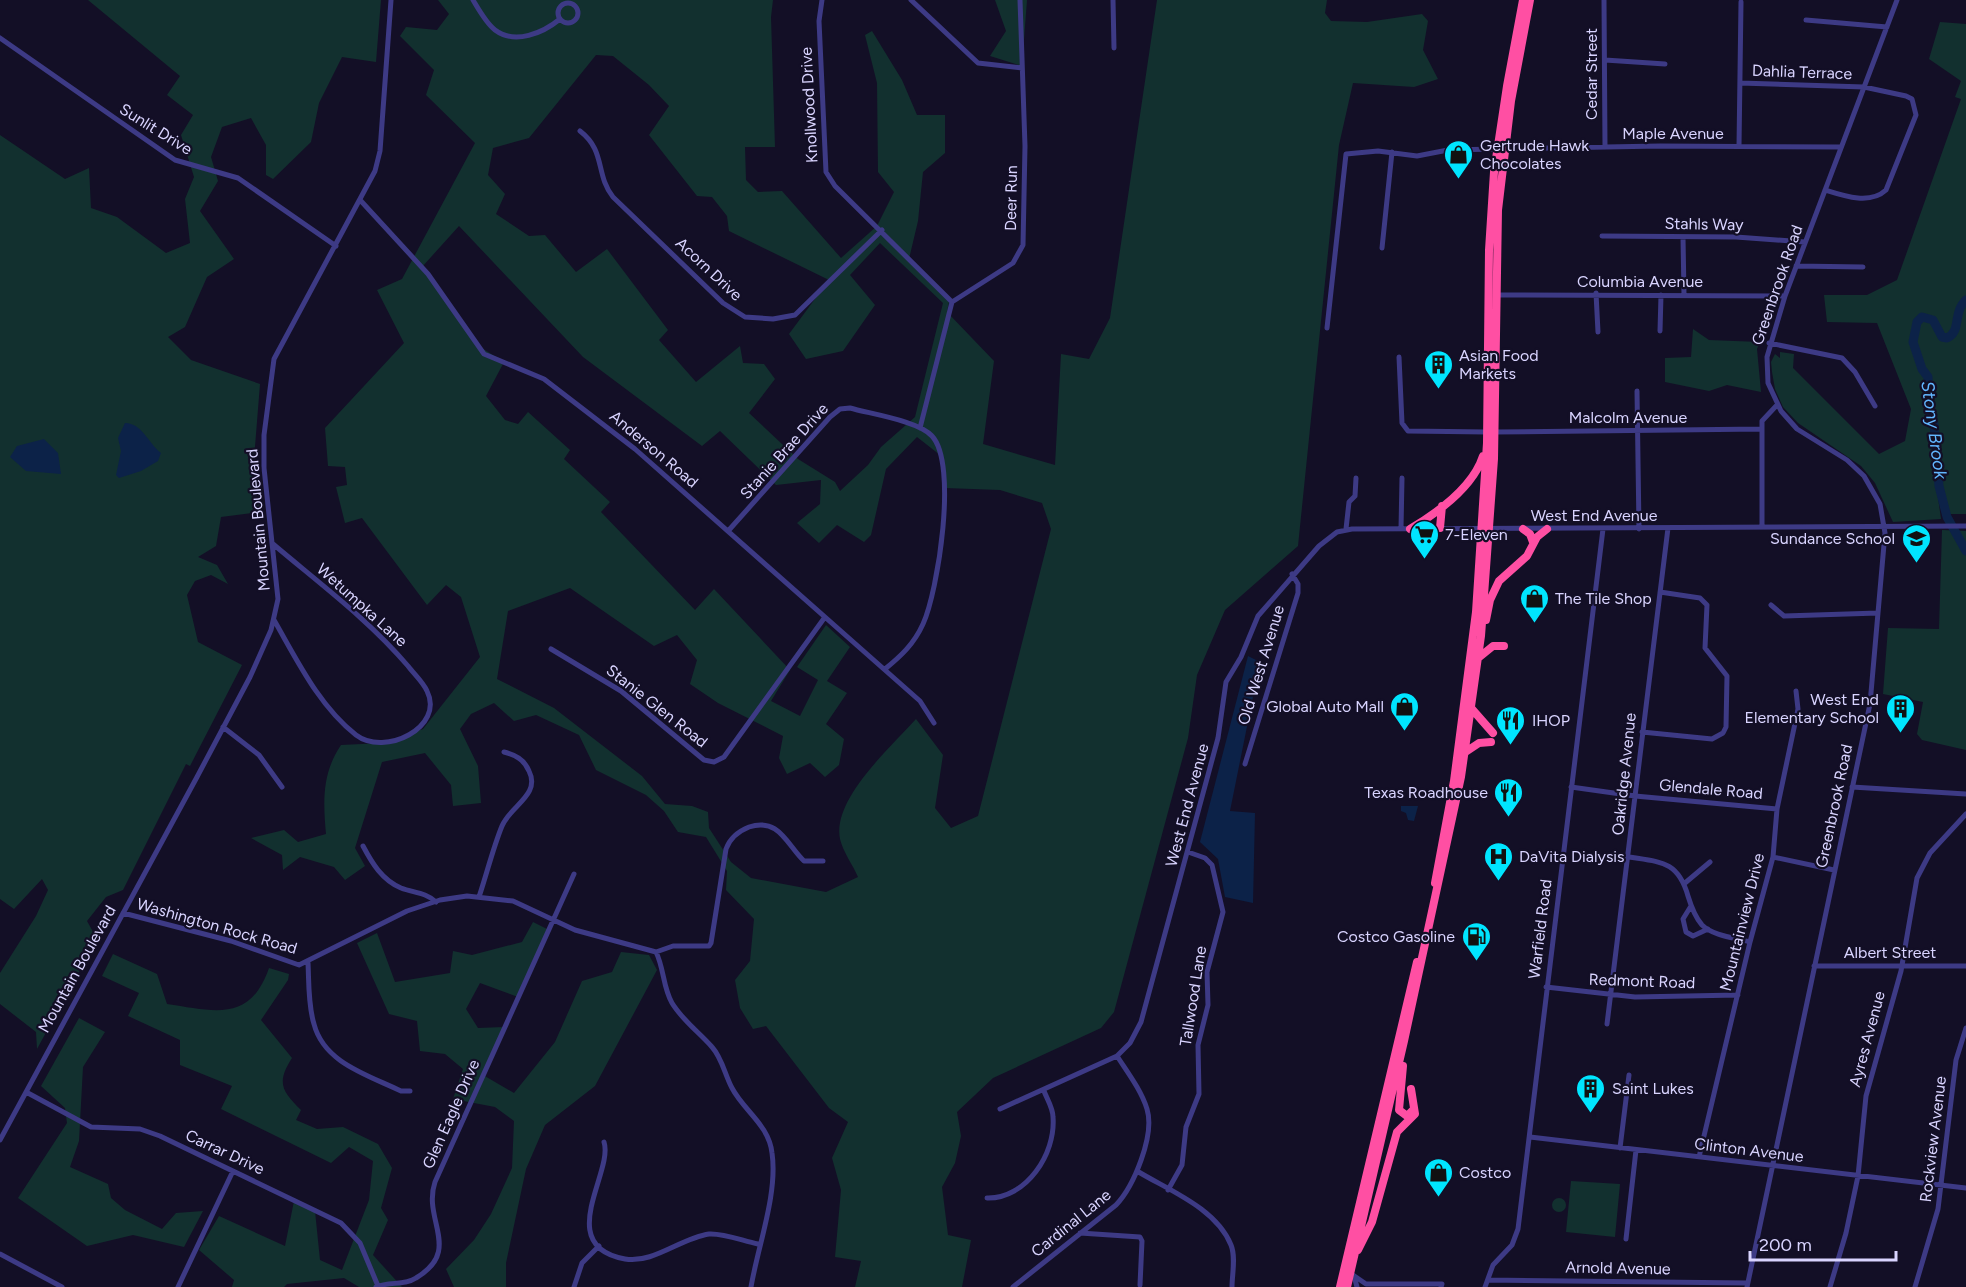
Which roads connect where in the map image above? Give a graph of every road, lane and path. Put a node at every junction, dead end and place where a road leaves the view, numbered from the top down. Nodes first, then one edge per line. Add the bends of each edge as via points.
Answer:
1 (391, 0) edge
2 (473, 0) edge
3 (822, 0) edge
4 (911, 0) edge
5 (1020, 0) edge
6 (1113, 0) edge
7 (1524, 0) edge
8 (1530, 0) edge
9 (1604, 0) edge
10 (1897, 0) edge
11 (1742, 2) dead end
12 (560, 19) dead end
13 (1806, 20) dead end
14 (1887, 27) junction
15 (0, 38) edge
16 (1114, 48) dead end
17 (1605, 60) junction
18 (1665, 64) dead end
19 (1022, 68) junction
20 (1740, 84) junction
21 (1864, 87) junction
22 (580, 131) dead end
23 (1605, 147) junction
24 (1739, 147) junction
25 (1841, 147) junction
26 (1501, 149) junction
27 (1392, 152) junction
28 (1825, 190) junction
29 (361, 201) junction
30 (882, 230) junction
31 (1602, 236) dead end
32 (1683, 237) junction
33 (1805, 242) junction
34 (336, 246) junction
35 (1382, 249) dead end
36 (1796, 266) junction
37 (1863, 267) dead end
38 (1596, 293) junction
39 (1495, 295) junction
40 (1661, 295) junction
41 (1684, 295) junction
42 (1785, 296) junction
43 (952, 302) junction
44 (1327, 328) dead end
45 (1660, 331) dead end
46 (1598, 332) dead end
47 (1769, 343) junction
48 (1400, 357) dead end
49 (1637, 392) dead end
50 (1777, 405) junction
51 (1875, 406) dead end
52 (920, 428) junction
53 (1761, 429) junction
54 (1638, 430) junction
55 (1491, 432) junction
56 (1487, 443) junction
57 (1356, 477) dead end
58 (1402, 478) dead end
59 (1443, 505) junction
60 (1885, 526) junction
61 (1963, 526) edge
62 (1762, 527) junction
63 (1440, 528) junction
64 (1485, 528) junction
65 (1668, 528) junction
66 (1346, 529) junction
67 (1401, 529) junction
68 (1410, 529) junction
69 (1523, 529) junction
70 (1547, 529) junction
71 (1603, 529) junction
72 (1640, 529) junction
73 (729, 530) junction
74 (1533, 542) junction
75 (273, 544) junction
76 (1292, 574) junction
77 (1660, 592) junction
78 (1771, 605) dead end
79 (1878, 613) junction
80 (825, 617) junction
81 (274, 620) junction
82 (1481, 636) junction
83 (1504, 646) dead end
84 (551, 649) dead end
85 (1478, 658) junction
86 (885, 669) junction
87 (1796, 691) dead end
88 (1471, 708) junction
89 (934, 723) dead end
90 (223, 727) junction
91 (1642, 732) junction
92 (504, 752) dead end
93 (1464, 753) junction
94 (1245, 764) dead end
95 (282, 787) dead end
96 (1571, 787) junction
97 (1852, 787) junction
98 (1966, 794) edge
99 (1635, 796) junction
100 (1777, 809) junction
101 (1966, 814) edge
102 (363, 846) dead end
103 (1188, 852) junction
104 (1629, 857) junction
105 (1773, 857) junction
106 (823, 861) dead end
107 (1710, 862) dead end
108 (1834, 870) junction
109 (574, 874) dead end
110 (1684, 883) junction
111 (478, 897) junction
112 (436, 902) junction
113 (1691, 906) junction
114 (123, 913) junction
115 (553, 920) junction
116 (1708, 929) junction
117 (1750, 942) junction
118 (656, 952) junction
119 (308, 963) junction
120 (1814, 966) junction
121 (1902, 966) junction
122 (1966, 966) edge
123 (1546, 987) junction
124 (1610, 995) junction
125 (1738, 995) junction
126 (1606, 1024) dead end
127 (1966, 1028) edge
128 (1404, 1041) junction
129 (1117, 1056) junction
130 (1629, 1075) dead end
131 (1411, 1089) dead end
132 (410, 1091) dead end
133 (1044, 1091) junction
134 (26, 1092) junction
135 (1000, 1109) dead end
136 (1414, 1109) junction
137 (1530, 1137) junction
138 (0, 1140) edge
139 (604, 1142) dead end
140 (1620, 1148) junction
141 (1636, 1150) junction
142 (1699, 1157) junction
143 (1772, 1167) junction
144 (232, 1171) junction
145 (1137, 1171) junction
146 (1858, 1176) junction
147 (1941, 1185) junction
148 (1966, 1188) edge
149 (1168, 1190) junction
150 (987, 1198) dead end
151 (1080, 1233) junction
152 (1626, 1239) dead end
153 (758, 1244) junction
154 (599, 1246) junction
155 (0, 1254) edge
156 (1354, 1254) junction
157 (1352, 1275) junction
158 (1488, 1280) junction
159 (1140, 1285) dead end
160 (1747, 1285) edge
161 (377, 1286) edge
162 (62, 1287) edge
163 (178, 1287) edge
164 (574, 1287) edge
165 (751, 1287) edge
166 (1013, 1287) edge
167 (1232, 1287) edge
168 (1340, 1287) edge
169 (1347, 1287) edge
170 (1357, 1287) edge
171 (1441, 1287) edge
172 (1485, 1287) edge
173 (1830, 1287) edge
174 (1915, 1287) edge

1 - 29 street, Mountain Boulevard via 380,151
2 - 12 street via 492,27 505,35 538,34
3 - 30 street, Knollwood Drive via 819,21 824,167 835,186
4 - 19 street via 970,58 987,65
5 - 19 street, Deer Run
6 - 16 street
7 - 26 highway via 1505,96
8 - 26 highway
9 - 17 street, Cedar Street
10 - 14 street, Greenbrook Road
11 - 20 street
13 - 14 street
14 - 21 street, Greenbrook Road
15 - 34 street, Sunlit Drive via 175,160 238,178
17 - 18 street
17 - 23 street, Cedar Street
19 - 43 street, Deer Run via 1023,245 1013,263
20 - 21 street, Dahlia Terrace
20 - 24 street
21 - 25 street, Greenbrook Road
21 - 28 street, Dahlia Terrace via 1912,99 1917,109 1912,126 1889,186 1882,194 1849,197
22 - 30 street, Acorn Drive via 597,147 607,189 613,197 723,303 745,317 773,319 795,315
23 - 24 street, Maple Avenue
23 - 26 street, Maple Avenue
24 - 25 street, Maple Avenue
25 - 28 street, Greenbrook Road
26 - 27 street, Maple Avenue via 1448,150 1417,156
26 - 39 highway
26 - 55 highway via 1489,250
27 - 35 street
27 - 44 street, Maple Avenue via 1349,152 1344,157
28 - 33 street, Greenbrook Road
29 - 34 street, Mountain Boulevard
29 - 73 street, Anderson Road via 428,274 484,354 535,374 554,386
30 - 43 street, Knollwood Drive
31 - 32 street, Stahls Way
32 - 33 street, Stahls Way
32 - 41 street
33 - 36 street, Greenbrook Road
34 - 75 street, Mountain Boulevard via 274,359 264,435
36 - 37 street
36 - 42 street, Greenbrook Road
38 - 39 street, Columbia Avenue
38 - 40 street, Columbia Avenue
38 - 46 street
39 - 55 highway
40 - 41 street, Columbia Avenue
40 - 45 street
41 - 42 street, Columbia Avenue
42 - 47 street, Greenbrook Road
43 - 52 street
47 - 50 street, Greenbrook Road via 1767,373
47 - 51 street via 1833,355 1845,361
48 - 55 street, Malcolm Avenue via 1402,423 1408,431
49 - 54 street
50 - 53 street via 1764,416
50 - 60 street, Greenbrook Road via 1797,429 1847,460 1864,476 1878,499
52 - 73 street, Stanie Brae Drive via 850,408 840,409
52 - 86 street via 939,447 944,501 940,564 931,604 917,636
53 - 54 street, Malcolm Avenue
53 - 62 street
54 - 55 street, Malcolm Avenue
54 - 72 street
55 - 56 highway
55 - 64 highway
56 - 59 highway via 1474,477
56 - 64 highway
57 - 66 street
58 - 67 street
59 - 63 highway
59 - 68 highway
60 - 61 street, West End Avenue
60 - 62 street, West End Avenue
60 - 79 street, Greenbrook Road
62 - 65 street, West End Avenue
63 - 64 street, West End Avenue
63 - 68 street, West End Avenue
64 - 69 street, West End Avenue
64 - 82 highway
64 - 168 highway via 1469,677 1446,826
65 - 72 street, West End Avenue
65 - 77 street, Oakridge Avenue
66 - 67 street, West End Avenue
66 - 76 street, West End Avenue via 1319,546
67 - 68 street, West End Avenue
69 - 70 street, West End Avenue
69 - 74 highway
70 - 71 street, West End Avenue
70 - 74 highway
71 - 72 street, West End Avenue
71 - 96 street, Warfield Road
73 - 80 street, Anderson Road
74 - 82 highway via 1531,551 1495,588
75 - 81 street, Mountain Boulevard via 278,599
75 - 81 street, Wetumpka Lane via 387,642 426,689 431,704 429,714 408,737 396,741 377,744 359,737 327,706
76 - 94 street, Old West Avenue via 1298,593
76 - 103 street, West End Avenue via 1258,616 1226,682 1218,738
77 - 91 street, Oakridge Avenue
77 - 91 street via 1700,598 1707,606 1705,648 1724,671 1728,683 1726,727 1712,739
78 - 79 street via 1784,616
79 - 97 street, Greenbrook Road via 1870,704
80 - 84 street, Stanie Glen Road via 723,757 714,762 704,760 684,745 621,691
80 - 86 street, Anderson Road
81 - 90 street, Mountain Boulevard
82 - 85 highway
83 - 85 highway via 1493,646
85 - 88 highway
86 - 89 street, Anderson Road via 920,701
87 - 100 street, Mountainview Drive via 1798,709
88 - 93 highway
88 - 93 highway via 1492,737
90 - 95 street via 259,755
90 - 114 street, Mountain Boulevard
91 - 99 street, Oakridge Avenue
92 - 111 street via 526,764 532,787 503,825
93 - 128 highway via 1451,832
96 - 99 street, Glendale Road
96 - 123 street, Warfield Road
97 - 98 street
97 - 108 street, Greenbrook Road
99 - 100 street, Glendale Road
99 - 104 street, Oakridge Avenue
100 - 105 street, Mountainview Drive
101 - 121 street, Ayres Avenue via 1935,845 1923,865 1914,890
102 - 112 street via 376,870 386,879
103 - 129 street, West End Avenue via 1141,1022 1130,1043
103 - 149 street, Tallwood Lane via 1212,865 1222,912 1207,972 1208,1005 1198,1045 1198,1094 1186,1127 1182,1165
104 - 110 street via 1666,864
104 - 124 street, Oakridge Avenue
105 - 108 street
105 - 117 street, Mountainview Drive
106 - 118 street, Washington Rock Road via 804,861 783,834 766,825 739,833 726,849 709,946 673,946
107 - 110 street
108 - 120 street, Greenbrook Road
109 - 115 street
110 - 113 street
111 - 112 street, Washington Rock Road
111 - 115 street, Washington Rock Road via 522,904
112 - 119 street, Washington Rock Road via 407,911
113 - 116 street
113 - 116 street via 1683,919 1686,932 1694,936
114 - 119 street, Washington Rock Road via 231,941 293,964
114 - 134 street, Mountain Boulevard
115 - 118 street, Washington Rock Road via 595,937
115 - 161 street, Glen Eagle Drive via 435,1182 431,1200 440,1240 438,1258 410,1281
116 - 117 street
117 - 125 street, Mountainview Drive
118 - 153 street via 668,997 717,1053 733,1090 770,1140 772,1180 766,1222
119 - 132 street via 314,1027 330,1052 346,1065 400,1091
120 - 121 street, Albert Street
120 - 143 street, Greenbrook Road
121 - 122 street, Albert Street
121 - 146 street, Ayres Avenue via 1866,1096
123 - 124 street, Redmont Road
123 - 137 street, Warfield Road
124 - 125 street, Redmont Road
124 - 126 street, Oakridge Avenue
125 - 142 street, Mountainview Drive
127 - 147 street, Rockview Avenue via 1956,1060
128 - 136 highway via 1399,1110 1407,1116
128 - 156 highway
129 - 133 street, West End Avenue
129 - 145 street via 1147,1109 1149,1130
130 - 140 street
131 - 136 highway
133 - 135 street, West End Avenue
133 - 150 street via 1053,1114 1049,1150 1039,1167 1014,1192 1002,1198
134 - 138 street, Mountain Boulevard
134 - 144 street, Carrar Drive via 91,1127 140,1129
136 - 156 highway via 1412,1119 1397,1132 1372,1222
137 - 140 street, Clinton Avenue
137 - 158 street, Warfield Road via 1517,1233 1512,1245 1493,1265
139 - 154 street via 606,1153 589,1216
140 - 141 street, Clinton Avenue
141 - 142 street, Clinton Avenue
141 - 152 street
142 - 143 street, Clinton Avenue
143 - 146 street, Clinton Avenue
143 - 160 street, Greenbrook Road
144 - 161 street, Carrar Drive via 341,1223 360,1243
144 - 163 street
145 - 149 street
145 - 151 street, Cardinal Lane via 1126,1195
146 - 147 street, Clinton Avenue
146 - 173 street, Ayres Avenue
147 - 148 street, Clinton Avenue
147 - 174 street, Rockview Avenue via 1936,1218
149 - 167 street via 1203,1212 1224,1234 1232,1248
151 - 159 street via 1140,1237
151 - 166 street, Cardinal Lane
153 - 154 street via 707,1234 632,1259 616,1256
153 - 165 street
154 - 164 street via 582,1263
155 - 162 street
156 - 157 highway
157 - 169 highway
157 - 170 street
157 - 171 street via 1366,1284 1442,1284
158 - 160 street, Arnold Avenue
158 - 172 street, Warfield Road

